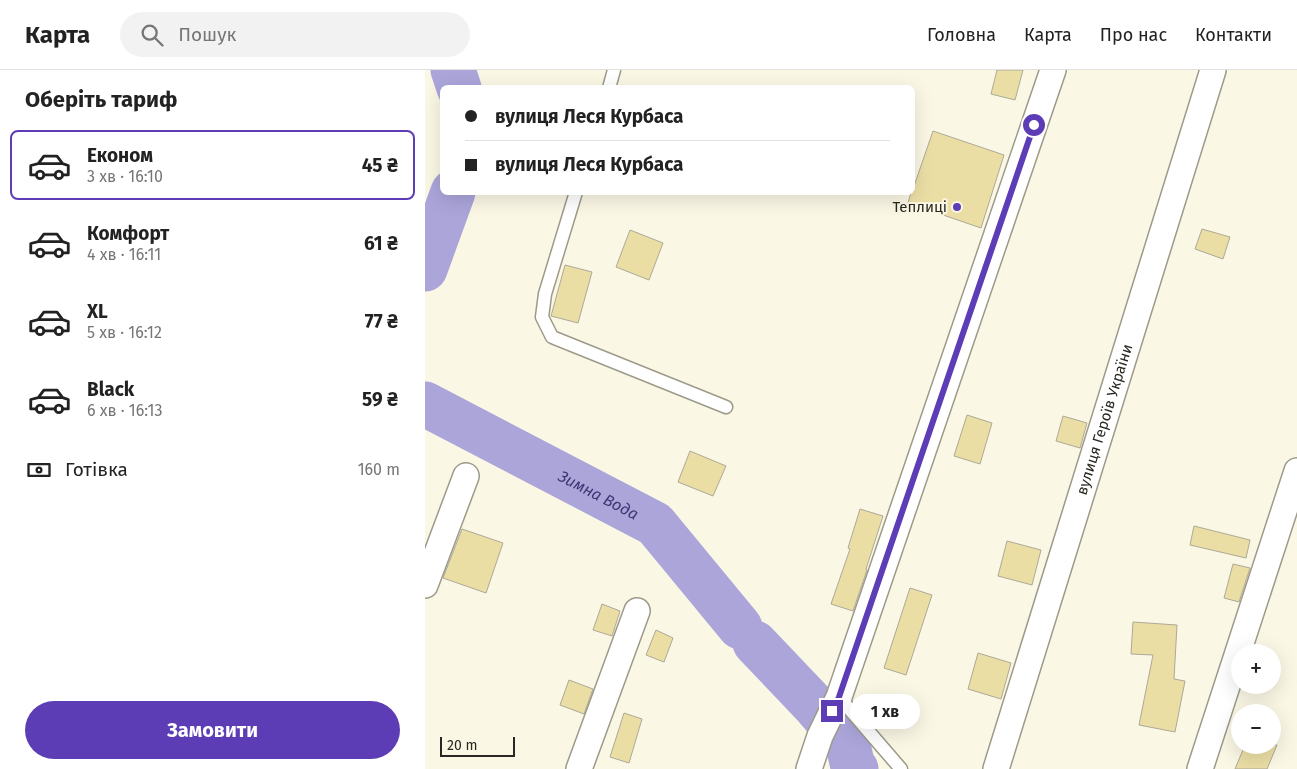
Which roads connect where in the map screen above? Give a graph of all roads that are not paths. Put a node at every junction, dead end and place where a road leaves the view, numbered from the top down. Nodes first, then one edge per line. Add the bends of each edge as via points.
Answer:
1 (614, 70) edge
2 (1053, 70) edge
3 (1213, 70) edge
4 (610, 85) edge
5 (575, 195) edge
6 (726, 407) dead end
7 (1297, 471) edge
8 (466, 476) dead end
9 (425, 585) edge
10 (637, 611) dead end
11 (835, 704) junction
12 (579, 769) edge
13 (809, 769) edge
14 (901, 769) edge
15 (996, 769) edge
16 (1200, 769) edge

1 - 4 lane
2 - 11 street
3 - 15 street, вулиця Героїв України
5 - 6 lane via 545,294 542,317 552,337
7 - 16 street
8 - 9 street
10 - 12 street
11 - 13 street
11 - 14 lane

